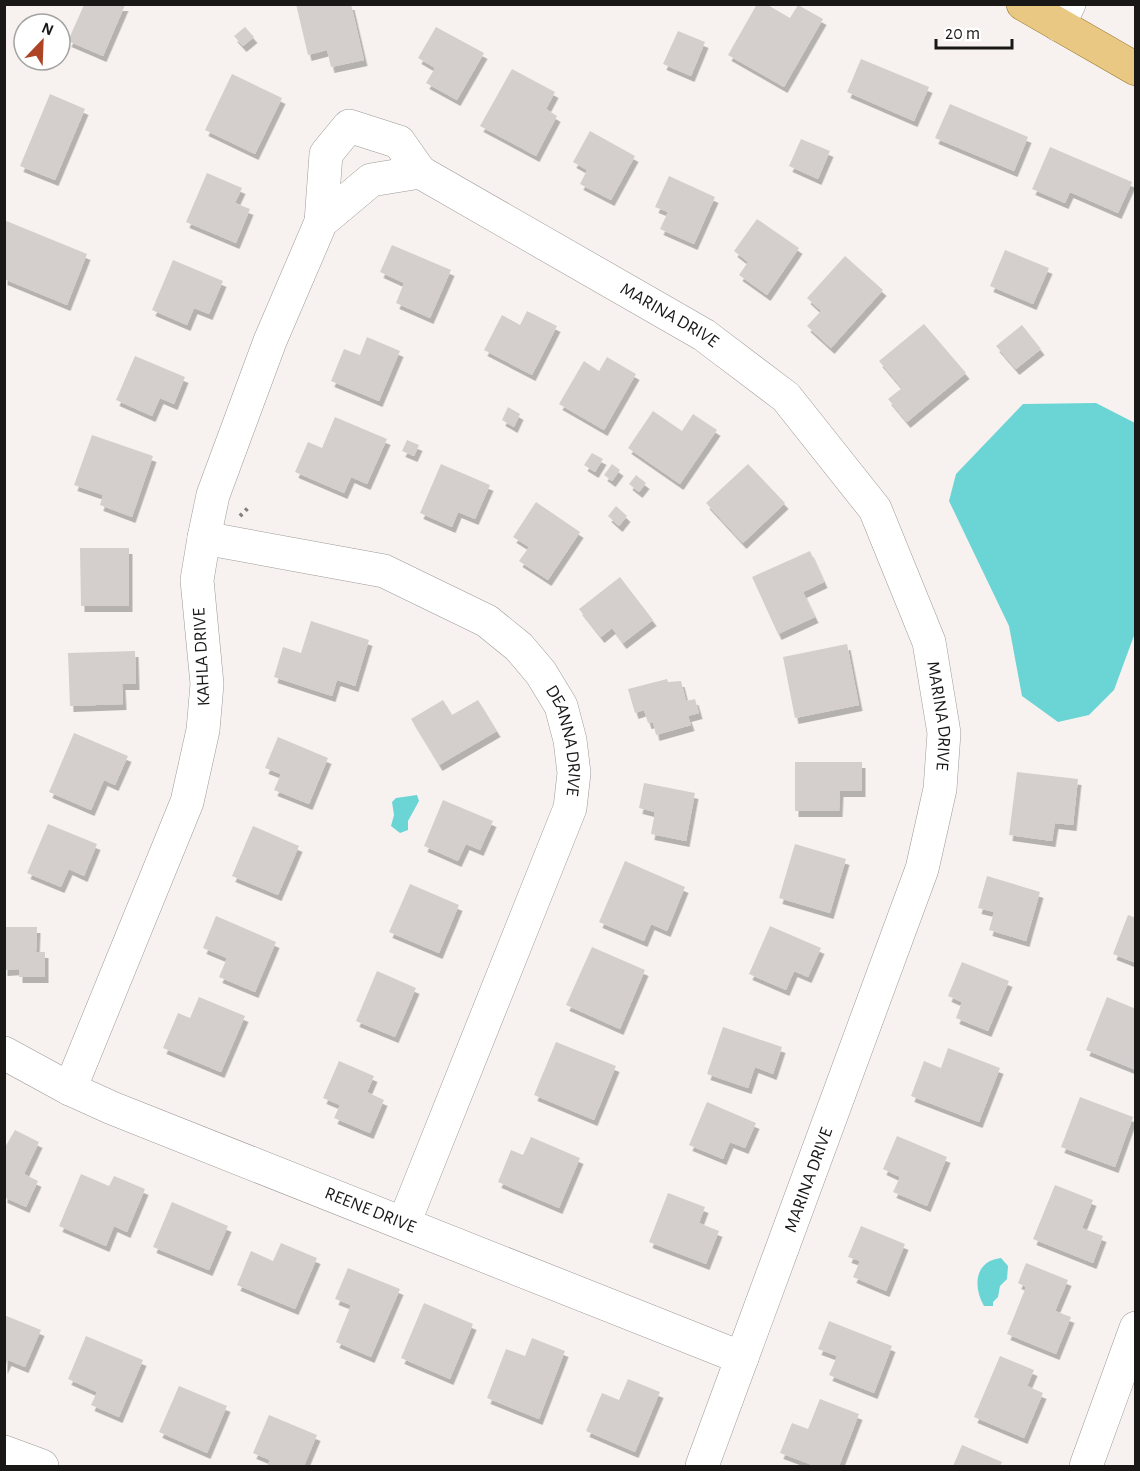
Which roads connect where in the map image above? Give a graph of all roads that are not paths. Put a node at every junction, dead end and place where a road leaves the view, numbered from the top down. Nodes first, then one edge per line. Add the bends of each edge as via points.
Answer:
1 (1023, 4) edge
2 (1064, 15) edge
3 (1136, 69) edge
4 (349, 126) joint
5 (420, 172) junction
6 (321, 222) junction
7 (204, 538) junction
8 (4, 1053) edge
9 (70, 1089) junction
10 (404, 1223) junction
11 (1136, 1328) edge
12 (742, 1358) junction
13 (1126, 1382) edge
14 (4, 1452) edge
15 (42, 1467) edge
16 (702, 1467) edge
17 (1086, 1467) edge

1 - 2 main road
2 - 3 main road
4 - 5 street, MARINA DRIVE via 399,142
4 - 6 street, KAHLA DRIVE via 326,154
5 - 6 street, KAHLA DRIVE via 371,180
5 - 12 street, MARINA DRIVE via 704,335 786,397 875,508 929,642 944,733 940,789 922,869
6 - 7 street, KAHLA DRIVE via 270,341 221,472
7 - 9 street, KAHLA DRIVE via 198,580 207,684 203,730 187,802
7 - 10 street, DEANNA DRIVE via 384,571 487,621 519,647 561,706 574,773 570,808
8 - 9 street, REENE DRIVE
9 - 10 street, REENE DRIVE
10 - 12 street, REENE DRIVE
11 - 13 street
12 - 16 street, MARINA DRIVE
13 - 17 street
14 - 15 street

